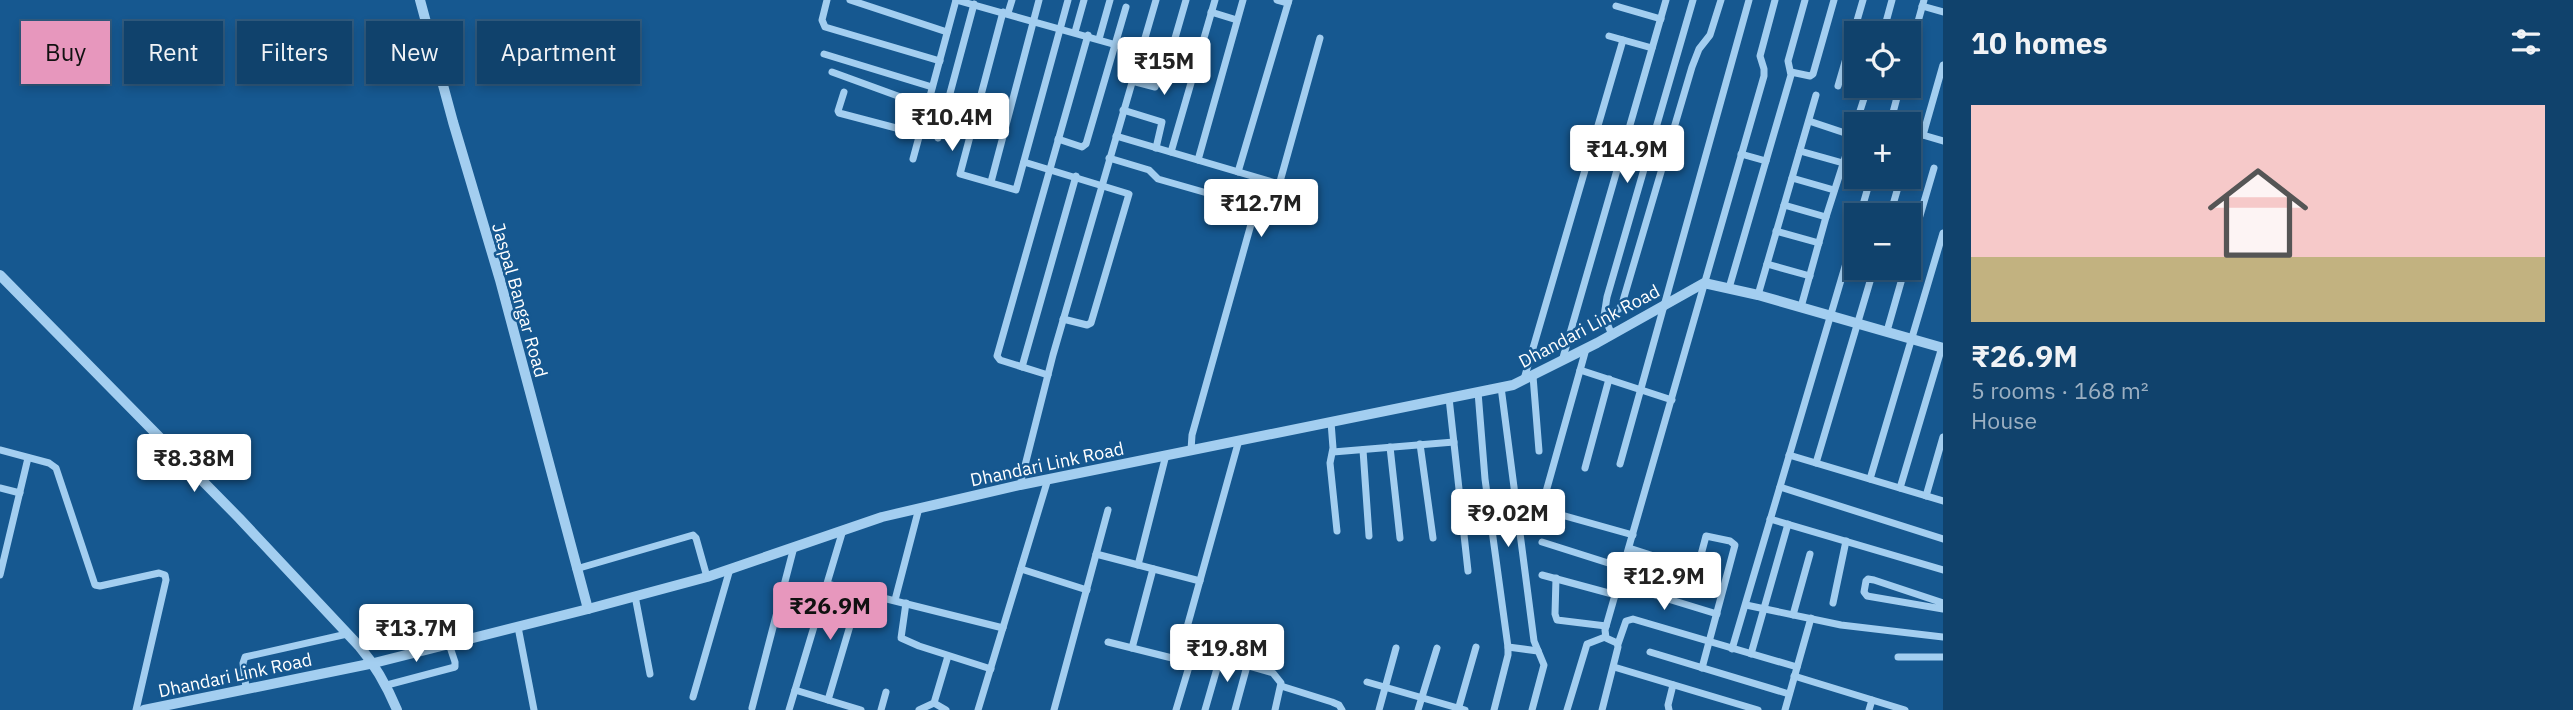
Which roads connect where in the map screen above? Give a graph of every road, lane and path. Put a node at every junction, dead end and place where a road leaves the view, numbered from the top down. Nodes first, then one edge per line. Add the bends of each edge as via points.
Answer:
1 (420, 0) edge
2 (827, 0) edge
3 (850, 0) edge
4 (960, 0) edge
5 (1012, 0) edge
6 (1039, 0) edge
7 (1068, 0) edge
8 (1084, 0) edge
9 (1110, 0) edge
10 (1156, 0) edge
11 (1186, 0) edge
12 (1215, 0) edge
13 (1243, 0) edge
14 (1277, 0) edge
15 (1666, 0) edge
16 (1693, 0) edge
17 (1721, 0) edge
18 (1749, 0) edge
19 (1775, 0) edge
20 (1805, 0) edge
21 (1834, 0) edge
22 (1863, 0) edge
23 (1892, 0) edge
24 (1289, 2) edge
25 (979, 3) edge
26 (1923, 3) edge
27 (1616, 6) dead end
28 (1126, 7) dead end
29 (1211, 12) junction
30 (1943, 12) edge
31 (1006, 13) junction
32 (1661, 19) junction
33 (1033, 20) junction
34 (1237, 20) junction
35 (1886, 21) edge
36 (1918, 21) edge
37 (1060, 28) junction
38 (947, 32) junction
39 (1075, 32) junction
40 (1087, 36) junction
41 (1609, 36) dead end
42 (1320, 38) dead end
43 (1099, 39) junction
44 (1623, 40) junction
45 (1116, 44) junction
46 (1652, 48) junction
47 (1141, 51) junction
48 (824, 54) dead end
49 (1167, 59) junction
50 (940, 61) junction
51 (1943, 65) edge
52 (1195, 67) junction
53 (832, 72) dead end
54 (1791, 72) junction
55 (1132, 81) junction
56 (1838, 86) dead end
57 (932, 87) junction
58 (844, 92) dead end
59 (1816, 95) dead end
60 (928, 107) junction
61 (1124, 110) junction
62 (1809, 121) junction
63 (1844, 133) edge
64 (919, 134) junction
65 (1923, 135) joint
66 (1116, 136) junction
67 (938, 138) dead end
68 (1058, 139) junction
69 (1943, 141) edge
70 (1156, 148) junction
71 (1800, 151) junction
72 (1171, 152) junction
73 (1741, 154) junction
74 (1109, 158) junction
75 (913, 159) dead end
76 (1198, 160) junction
77 (1844, 160) edge
78 (1766, 161) junction
79 (1024, 162) junction
80 (1843, 163) junction
81 (1934, 168) dead end
82 (1049, 169) junction
83 (1238, 172) junction
84 (1076, 176) junction
85 (1792, 178) junction
86 (991, 182) junction
87 (1279, 184) junction
88 (1102, 185) junction
89 (1835, 191) junction
90 (1784, 205) junction
91 (1256, 207) junction
92 (1921, 212) edge
93 (1826, 217) junction
94 (1776, 231) junction
95 (1943, 233) edge
96 (1819, 243) junction
97 (1767, 264) junction
98 (1844, 270) edge
99 (1810, 276) junction
100 (1, 277) edge
101 (1871, 280) edge
102 (1902, 280) edge
103 (1704, 284) junction
104 (1728, 288) junction
105 (0, 290) edge
106 (1758, 295) junction
107 (1663, 305) junction
108 (1801, 307) junction
109 (1831, 315) junction
110 (1604, 316) junction
111 (1063, 319) junction
112 (1858, 323) junction
113 (1887, 331) junction
114 (1612, 335) junction
115 (1912, 339) junction
116 (1942, 347) edge
117 (1586, 349) junction
118 (1562, 362) junction
119 (1022, 367) junction
120 (1580, 370) junction
121 (1048, 375) junction
122 (1528, 378) junction
123 (1609, 379) junction
124 (1501, 387) junction
125 (1640, 389) junction
126 (1478, 392) junction
127 (1449, 398) junction
128 (1672, 400) junction
129 (1331, 422) junction
130 (1943, 437) edge
131 (1239, 440) junction
132 (1454, 442) junction
133 (1420, 444) junction
134 (1390, 447) junction
135 (0, 450) edge
136 (1191, 450) junction
137 (1363, 450) junction
138 (1539, 451) dead end
139 (1333, 452) junction
140 (1166, 455) junction
141 (1789, 455) junction
142 (28, 458) junction
143 (1816, 463) junction
144 (1620, 464) dead end
145 (1585, 468) dead end
146 (1048, 479) junction
147 (1870, 480) junction
148 (1020, 485) junction
149 (1780, 487) junction
150 (0, 488) edge
151 (1900, 488) junction
152 (20, 492) junction
153 (1926, 496) junction
154 (1943, 501) edge
155 (919, 508) junction
156 (1108, 510) dead end
157 (1770, 519) junction
158 (1788, 524) junction
159 (843, 530) junction
160 (0, 531) edge
161 (1337, 531) dead end
162 (10, 533) junction
163 (1369, 536) dead end
164 (1633, 536) junction
165 (1400, 538) dead end
166 (1433, 538) dead end
167 (1943, 539) edge
168 (1846, 541) junction
169 (1542, 542) dead end
170 (794, 547) junction
171 (1629, 548) junction
172 (1096, 554) junction
173 (1810, 554) dead end
174 (1138, 565) junction
175 (1624, 568) junction
176 (576, 569) junction
177 (730, 569) junction
178 (1021, 569) junction
179 (1153, 569) junction
180 (1468, 570) dead end
181 (1943, 570) edge
182 (0, 574) edge
183 (1542, 575) dead end
184 (707, 577) junction
185 (1556, 578) junction
186 (1200, 581) junction
187 (827, 584) junction
188 (1619, 584) junction
189 (1087, 590) junction
190 (860, 592) junction
191 (1616, 595) junction
192 (635, 597) junction
193 (895, 600) junction
194 (906, 603) junction
195 (1833, 603) dead end
196 (1943, 603) edge
197 (1746, 606) junction
198 (589, 609) junction
199 (1763, 609) junction
200 (1943, 609) edge
201 (1717, 614) junction
202 (1793, 615) junction
203 (1811, 618) junction
204 (1606, 626) junction
205 (518, 627) junction
206 (1003, 628) junction
207 (347, 634) junction
208 (1605, 637) junction
209 (1943, 637) edge
210 (1108, 642) dead end
211 (1709, 642) junction
212 (449, 644) junction
213 (1618, 644) junction
214 (1476, 646) dead end
215 (1182, 647) junction
216 (1508, 647) junction
217 (1132, 648) junction
218 (1396, 648) dead end
219 (1437, 648) dead end
220 (1732, 649) junction
221 (1194, 650) junction
222 (1538, 650) junction
223 (1650, 652) dead end
224 (1751, 654) junction
225 (948, 656) junction
226 (1898, 657) dead end
227 (1943, 657) edge
228 (1220, 658) junction
229 (374, 663) junction
230 (1247, 666) junction
231 (1614, 667) junction
232 (1797, 667) junction
233 (1702, 668) junction
234 (991, 669) junction
235 (650, 674) dead end
236 (1794, 676) junction
237 (1367, 682) dead end
238 (387, 685) junction
239 (1672, 685) junction
240 (1281, 686) junction
241 (246, 688) junction
242 (1385, 688) junction
243 (795, 690) junction
244 (886, 692) dead end
245 (1790, 694) junction
246 (694, 697) dead end
247 (1422, 698) junction
248 (828, 700) junction
249 (1872, 700) junction
250 (934, 703) junction
251 (752, 708) edge
252 (1460, 709) edge
253 (135, 710) edge
254 (144, 710) edge
255 (397, 710) edge
256 (534, 710) edge
257 (789, 710) edge
258 (861, 710) edge
259 (881, 710) edge
260 (919, 710) edge
261 (946, 710) edge
262 (978, 710) edge
263 (1054, 710) edge
264 (1176, 710) edge
265 (1205, 710) edge
266 (1234, 710) edge
267 (1275, 710) edge
268 (1342, 710) edge
269 (1379, 710) edge
270 (1419, 710) edge
271 (1494, 710) edge
272 (1532, 710) edge
273 (1567, 710) edge
274 (1602, 710) edge
275 (1669, 710) edge
276 (1758, 710) edge
277 (1785, 710) edge
278 (1868, 710) edge
279 (1905, 710) edge

1 - 176 street, Jaspal Bangar Road
2 - 50 street via 821,20 825,27
3 - 38 street
4 - 25 street
4 - 38 street
5 - 31 street
6 - 33 street
7 - 37 street
8 - 39 street
9 - 43 street
10 - 47 street
11 - 49 street
12 - 29 street
13 - 34 street
14 - 24 street
15 - 32 street
16 - 110 street
17 - 110 street via 1710,35 1692,67 1622,304
18 - 107 street
19 - 73 street via 1760,56 1764,76
20 - 54 street via 1788,61
21 - 54 street via 1813,74
22 - 56 street
23 - 35 street
24 - 83 street
25 - 31 street
25 - 67 street
26 - 30 street
26 - 36 street
27 - 32 street
28 - 45 street
29 - 34 street
29 - 52 street
31 - 33 street
31 - 86 street via 960,174
32 - 46 street
33 - 37 street
33 - 86 street
34 - 76 street
37 - 39 street
37 - 79 street
38 - 50 street
39 - 40 street
40 - 43 street
40 - 68 street
41 - 44 street
42 - 87 street
43 - 45 street
44 - 46 street
44 - 122 street
45 - 47 street
45 - 68 street via 1084,146
46 - 118 street
47 - 49 street
47 - 55 street
48 - 57 street
49 - 52 street
49 - 55 street via 1155,87
50 - 57 street
51 - 65 street
52 - 72 street
53 - 60 street
54 - 78 street
55 - 61 street
57 - 60 street
58 - 64 street via 839,113
59 - 62 street
60 - 64 street
61 - 66 street
61 - 70 street via 1162,122
62 - 63 street
62 - 71 street
64 - 75 street
65 - 69 street
66 - 70 street
66 - 74 street
68 - 82 street
70 - 72 street
71 - 80 street
71 - 85 street
72 - 76 street
73 - 78 street
73 - 103 street
74 - 88 street
74 - 91 street
76 - 83 street
77 - 80 street
78 - 104 street
79 - 82 street
79 - 86 street via 1016,190
80 - 89 street
81 - 92 street
82 - 84 street
82 - 119 street via 997,356
83 - 87 street
84 - 88 street
84 - 119 street
85 - 89 street
85 - 90 street
87 - 91 street via 1272,204
88 - 111 street
88 - 111 street via 1129,194 1091,323
89 - 93 street
90 - 93 street
90 - 94 street
91 - 136 street
93 - 96 street
94 - 96 street
94 - 97 street
95 - 115 street
96 - 99 street
97 - 99 street
97 - 106 street
98 - 109 street
99 - 108 street
100 - 105 street
100 - 207 street via 239,517
101 - 112 street
102 - 113 street
103 - 104 street
103 - 107 street, Dhandari Link Road
103 - 128 street
104 - 106 street
106 - 108 street
107 - 114 street, Dhandari Link Road
107 - 125 street
108 - 109 street
109 - 112 street
109 - 141 street
110 - 114 street
111 - 121 street
112 - 113 street
112 - 143 street
113 - 115 street
114 - 117 street, Dhandari Link Road
115 - 116 street
115 - 147 street
116 - 151 street
117 - 118 street, Dhandari Link Road
117 - 120 street
118 - 122 street, Dhandari Link Road
119 - 121 street
120 - 123 street
120 - 164 street via 1542,506
121 - 148 street
122 - 124 street, Dhandari Link Road
122 - 138 street
123 - 125 street
123 - 145 street
124 - 126 street, Dhandari Link Road
124 - 222 street
125 - 128 street
125 - 144 street
126 - 127 street, Dhandari Link Road
126 - 216 street
127 - 129 street, Dhandari Link Road
127 - 132 street
128 - 164 street
129 - 131 street, Dhandari Link Road
129 - 139 street
130 - 153 street
131 - 136 street, Dhandari Link Road
131 - 186 street
132 - 133 street
132 - 180 street
133 - 134 street
133 - 166 street
134 - 137 street
134 - 165 street
135 - 142 street
136 - 140 street, Dhandari Link Road
137 - 139 street
137 - 163 street
139 - 161 street via 1330,463
140 - 146 street, Dhandari Link Road
140 - 174 street
141 - 143 street
141 - 149 street
142 - 152 street
142 - 253 street via 58,471 94,584 159,573 166,578
143 - 147 street
146 - 148 street, Dhandari Link Road
146 - 178 street
147 - 151 street
148 - 155 street, Dhandari Link Road
149 - 157 street
149 - 167 street
150 - 152 street
151 - 153 street
152 - 162 street
153 - 154 street
155 - 159 street, Dhandari Link Road
155 - 193 street
156 - 172 street
157 - 158 street
157 - 197 street
158 - 168 street
158 - 199 street
159 - 170 street, Dhandari Link Road
159 - 187 street
160 - 162 street
162 - 182 street
164 - 171 street
168 - 181 street
168 - 195 street
169 - 175 street
170 - 177 street, Dhandari Link Road
170 - 251 street
171 - 175 street
171 - 201 street via 1691,568 1698,566 1706,536 1734,544
172 - 174 street
172 - 189 street
173 - 202 street
174 - 179 street
175 - 188 street
176 - 184 street via 693,535
176 - 198 street, Jaspal Bangar Road
177 - 184 street, Dhandari Link Road
177 - 246 street
178 - 189 street
178 - 206 street
179 - 186 street
179 - 217 street
183 - 185 street
184 - 192 street, Dhandari Link Road
185 - 191 street
185 - 204 street via 1557,620
186 - 215 street
187 - 190 street
187 - 243 street
188 - 191 street
188 - 201 street
189 - 263 street
190 - 193 street
190 - 248 street
191 - 204 street
192 - 198 street, Dhandari Link Road
192 - 235 street
193 - 194 street
194 - 206 street
194 - 225 street via 901,638
196 - 200 street via 1866,581 1867,596
197 - 199 street
197 - 220 street
198 - 205 street, Dhandari Link Road
199 - 202 street
199 - 224 street
201 - 211 street
202 - 203 street
203 - 209 street
203 - 232 street
204 - 208 street
205 - 212 street, Dhandari Link Road
205 - 256 street
206 - 234 street
207 - 229 street
207 - 241 street via 247,656 243,663
208 - 213 street
208 - 273 street via 1587,644
210 - 217 street
211 - 213 street via 1630,619
211 - 220 street
211 - 233 street
212 - 229 street, Dhandari Link Road
212 - 238 street via 454,667
213 - 231 street
214 - 252 street
215 - 217 street via 1177,658
215 - 221 street
216 - 222 street
216 - 271 street
218 - 242 street
219 - 247 street
220 - 224 street
221 - 228 street
221 - 264 street
222 - 272 street via 1544,665
223 - 233 street
224 - 232 street
225 - 234 street
225 - 250 street
226 - 227 street
228 - 230 street
228 - 265 street
229 - 238 street
229 - 241 street, Dhandari Link Road
230 - 240 street via 1273,673
230 - 266 street
231 - 239 street
231 - 274 street
232 - 236 street
233 - 245 street
234 - 262 street
236 - 245 street
236 - 249 street
237 - 242 street
238 - 255 street
239 - 275 street
239 - 276 street
240 - 267 street
240 - 268 street via 1332,702
241 - 254 street, Dhandari Link Road
242 - 247 street
242 - 269 street
243 - 248 street
243 - 257 street
244 - 259 street
245 - 277 street
247 - 252 street
247 - 270 street
248 - 258 street
249 - 278 street
249 - 279 street
250 - 260 street
250 - 261 street

